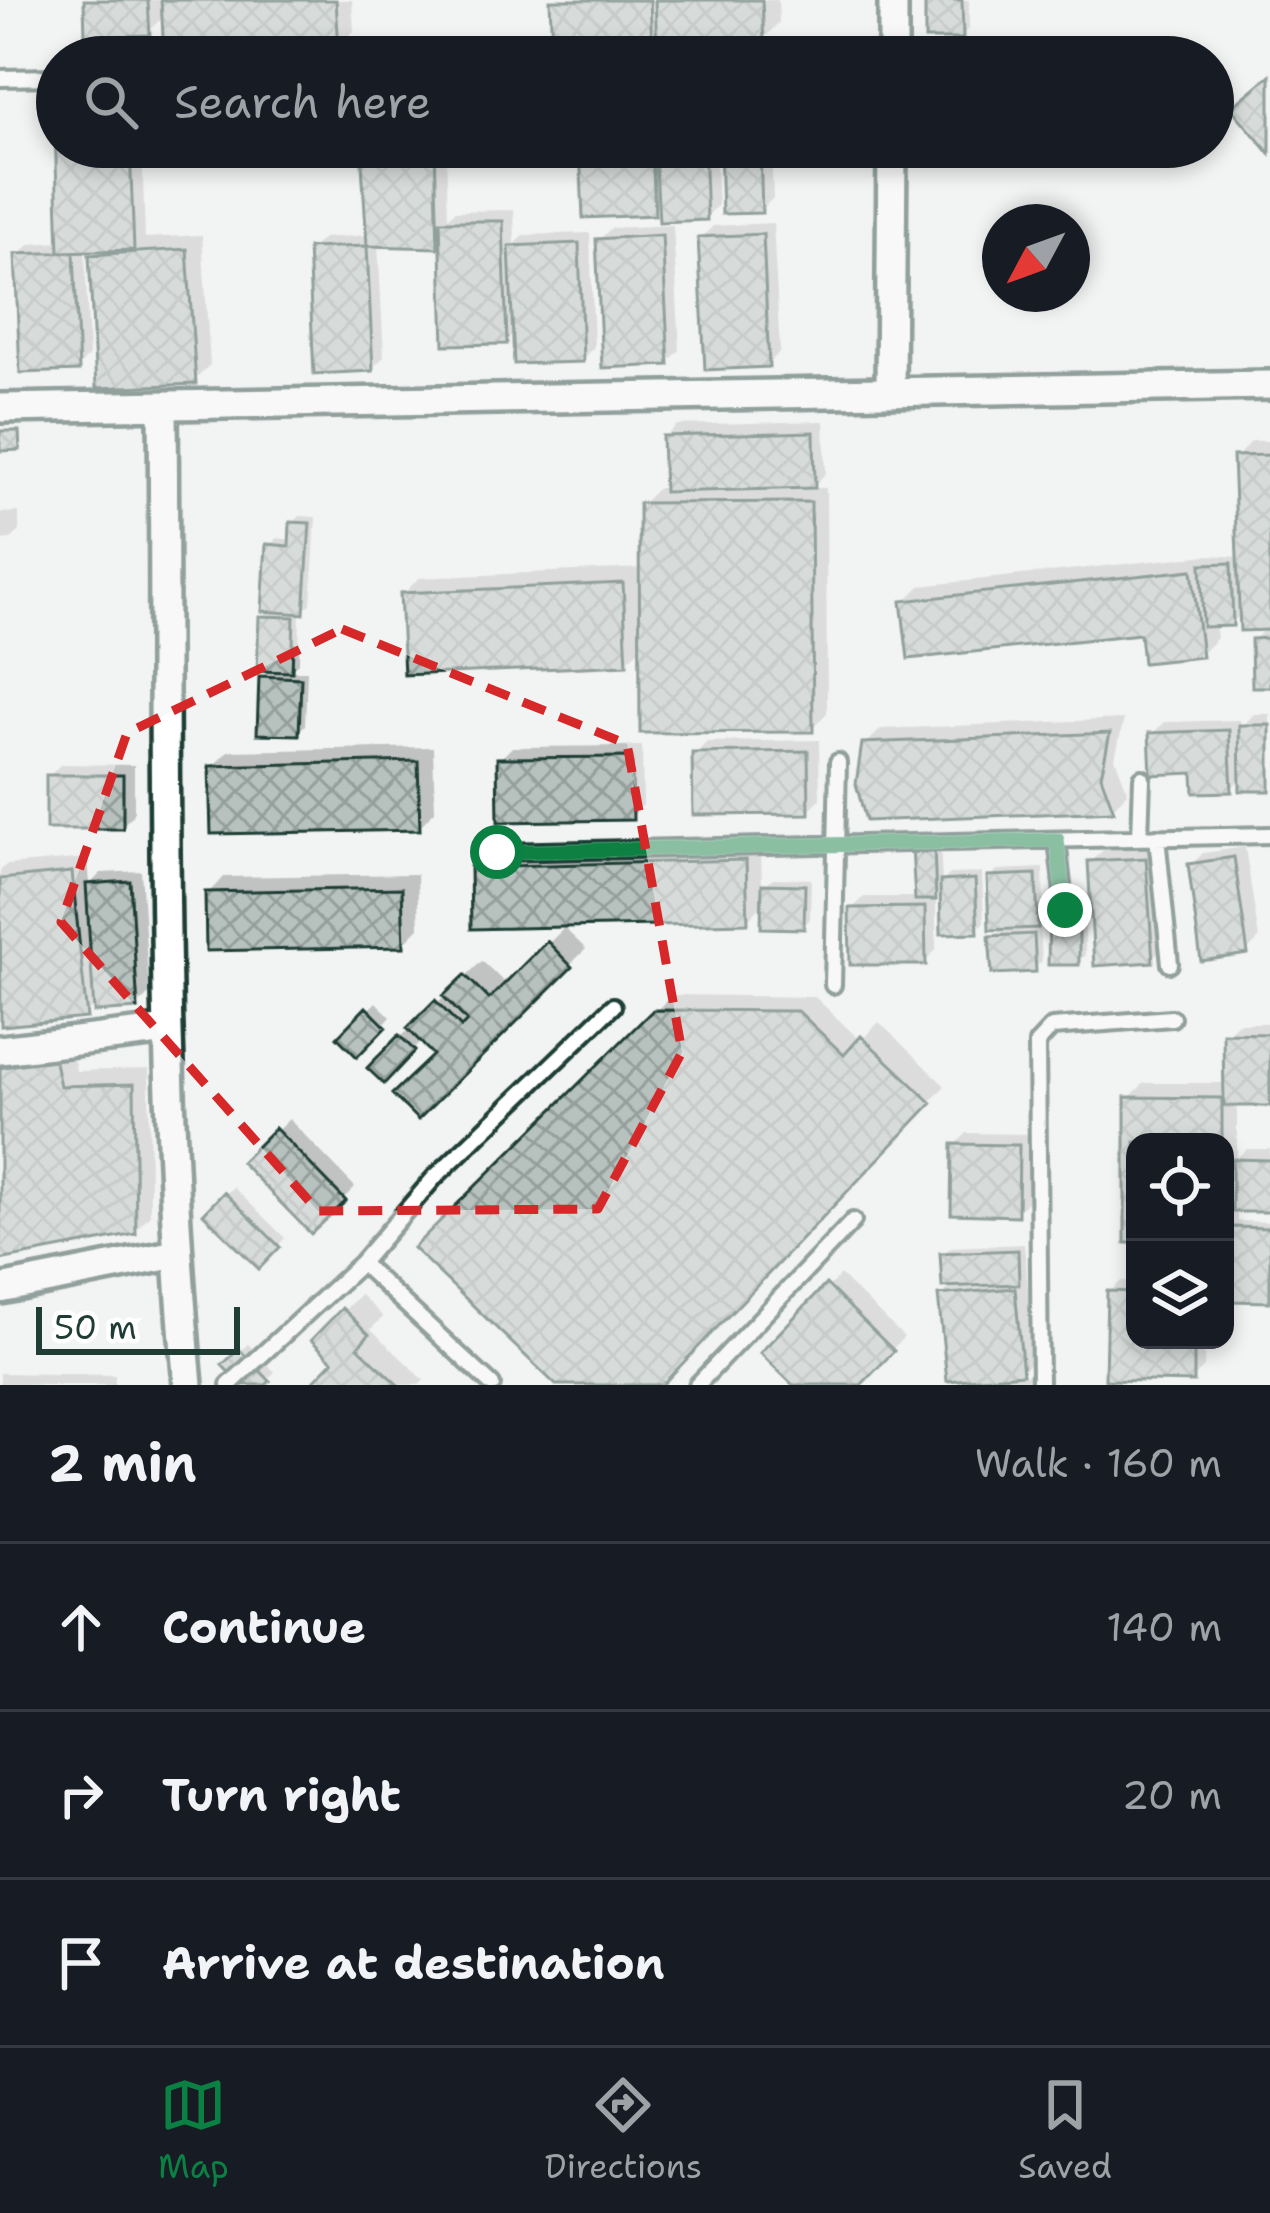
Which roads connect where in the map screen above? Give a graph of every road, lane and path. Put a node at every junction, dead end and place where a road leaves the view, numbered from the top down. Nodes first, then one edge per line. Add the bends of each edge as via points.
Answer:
1 (893, 0) edge
2 (893, 36) edge
3 (36, 78) edge
4 (0, 79) edge
5 (892, 168) edge
6 (1270, 385) edge
7 (890, 391) junction
8 (0, 408) edge
9 (163, 408) junction
10 (838, 762) dead end
11 (1142, 778) dead end
12 (1270, 835) edge
13 (1157, 837) junction
14 (1140, 838) junction
15 (1057, 840) junction
16 (837, 844) junction
17 (497, 852) dead end
18 (1065, 910) dead end
19 (1170, 964) dead end
20 (833, 985) dead end
21 (614, 1006) dead end
22 (1172, 1018) dead end
23 (168, 1030) junction
24 (0, 1050) edge
25 (853, 1222) dead end
26 (176, 1254) junction
27 (361, 1263) junction
28 (0, 1289) edge
29 (188, 1385) edge
30 (229, 1385) edge
31 (492, 1385) edge
32 (697, 1385) edge
33 (1040, 1385) edge

1 - 2 street
3 - 4 lane
5 - 7 street
6 - 7 street
7 - 9 street
8 - 9 street
9 - 23 street
10 - 16 lane
11 - 14 lane
12 - 13 lane
13 - 14 lane
13 - 19 lane
14 - 15 lane
15 - 16 lane
15 - 18 lane
16 - 17 lane
16 - 20 lane
21 - 27 lane via 434,1178
22 - 33 lane via 1052,1027 1037,1043
23 - 24 street
23 - 26 street
25 - 32 lane
26 - 28 street
26 - 29 street
27 - 30 lane
27 - 31 lane

